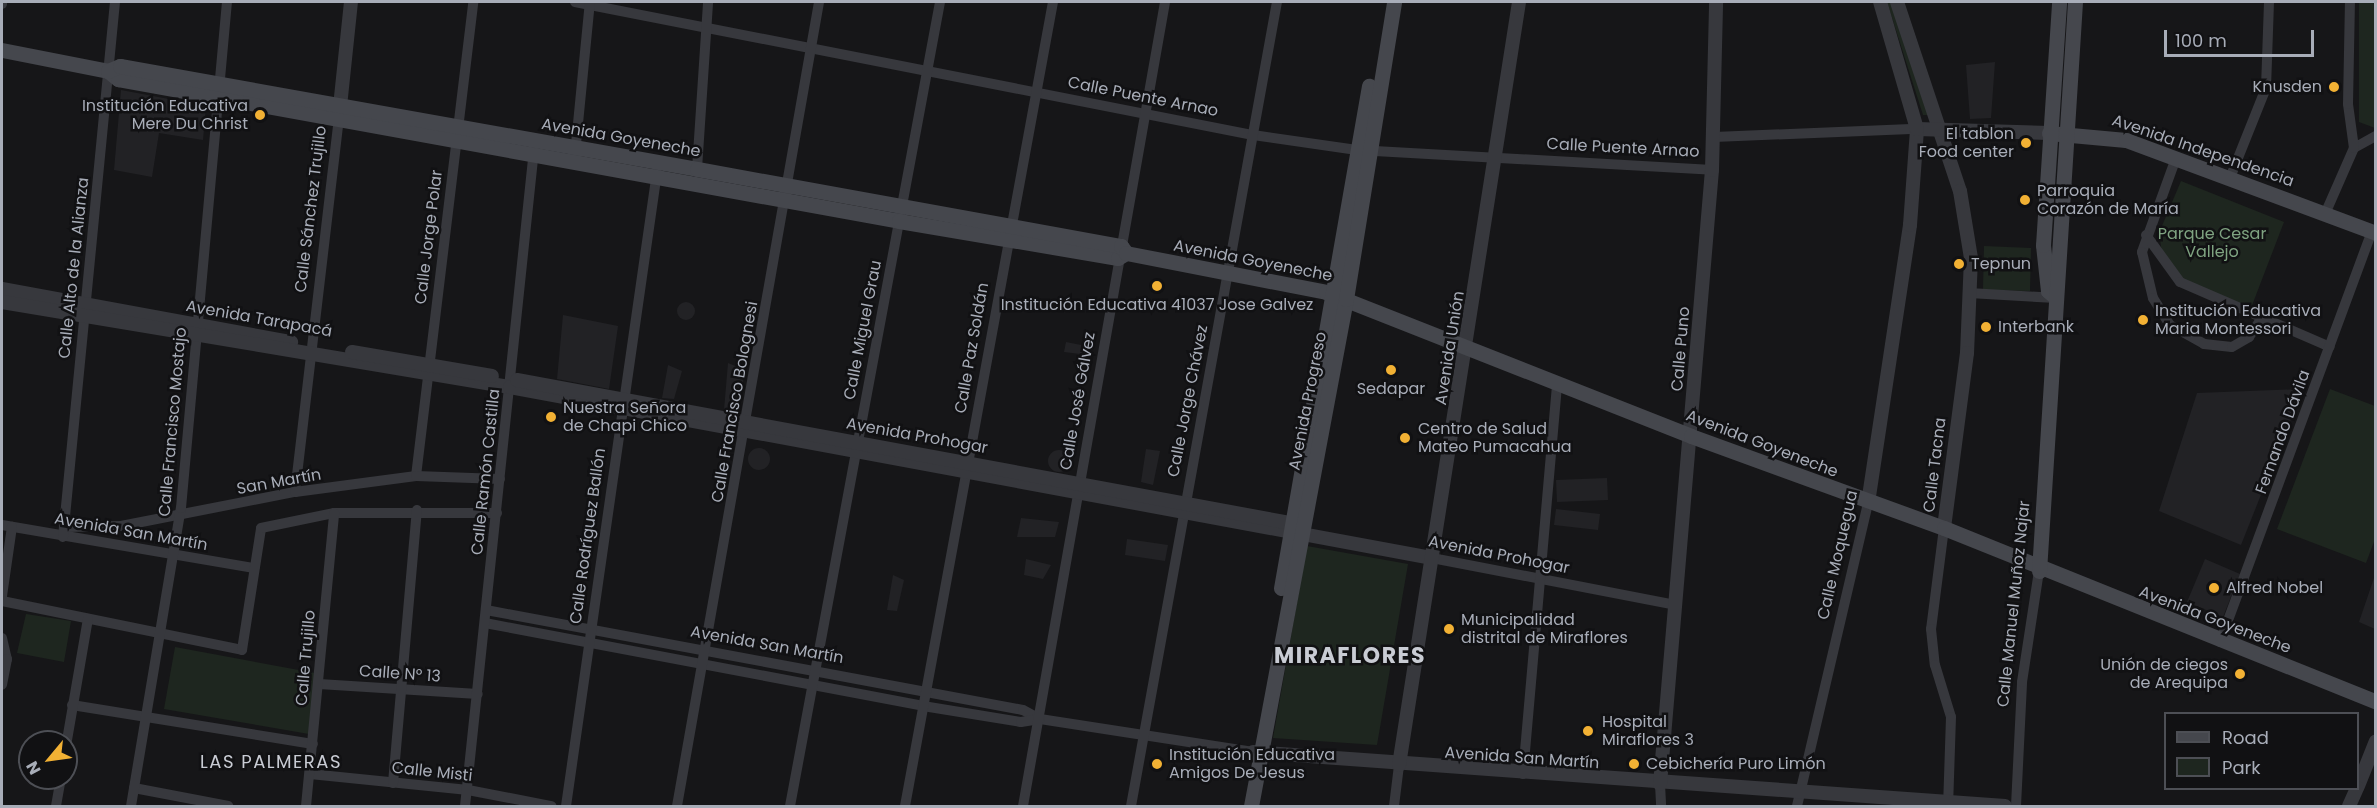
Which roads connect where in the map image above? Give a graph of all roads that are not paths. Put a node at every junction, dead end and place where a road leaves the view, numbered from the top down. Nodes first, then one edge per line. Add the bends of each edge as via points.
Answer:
1 (115, 2) edge
2 (227, 2) edge
3 (351, 2) edge
4 (473, 2) edge
5 (575, 2) edge
6 (708, 2) edge
7 (819, 2) edge
8 (940, 2) edge
9 (1053, 2) edge
10 (1165, 2) edge
11 (1277, 2) edge
12 (1384, 2) edge
13 (1394, 2) edge
14 (1519, 2) edge
15 (1716, 2) edge
16 (1880, 2) edge
17 (1897, 2) edge
18 (2269, 2) edge
19 (2350, 2) edge
20 (590, 3) edge
21 (2066, 8) edge
22 (707, 26) junction
23 (811, 46) junction
24 (2, 50) edge
25 (927, 70) junction
26 (108, 71) junction
27 (218, 91) junction
28 (1036, 94) junction
29 (339, 111) junction
30 (1146, 115) junction
31 (1917, 129) junction
32 (1940, 129) junction
33 (2056, 132) junction
34 (457, 133) junction
35 (1253, 135) junction
36 (2376, 136) edge
37 (1714, 137) junction
38 (535, 147) junction
39 (2354, 148) junction
40 (1363, 150) junction
41 (575, 153) junction
42 (1495, 157) junction
43 (2176, 158) junction
44 (658, 168) junction
45 (697, 169) junction
46 (1712, 170) junction
47 (2230, 178) junction
48 (788, 192) junction
49 (901, 214) junction
50 (2325, 214) junction
51 (1009, 232) junction
52 (2374, 232) edge
53 (2146, 235) junction
54 (2043, 244) junction
55 (1122, 253) junction
56 (1227, 275) junction
57 (2, 289) edge
58 (1970, 293) junction
59 (1340, 297) junction
60 (2038, 297) junction
61 (2057, 298) junction
62 (2, 302) edge
63 (85, 312) junction
64 (2263, 316) junction
65 (197, 330) junction
66 (2330, 347) junction
67 (1467, 349) junction
68 (311, 350) junction
69 (428, 370) junction
70 (510, 383) junction
71 (1557, 384) junction
72 (620, 406) junction
73 (744, 429) junction
74 (1691, 436) junction
75 (856, 448) junction
76 (966, 468) junction
77 (416, 476) junction
78 (500, 480) junction
79 (1078, 487) junction
80 (295, 492) junction
81 (1868, 503) junction
82 (1184, 508) junction
83 (417, 510) junction
84 (334, 513) junction
85 (497, 513) junction
86 (180, 516) junction
87 (7, 526) edge
88 (1944, 528) junction
89 (1299, 531) junction
90 (63, 532) junction
91 (174, 557) junction
92 (1432, 558) junction
93 (254, 568) junction
94 (2039, 571) junction
95 (1539, 580) junction
96 (2, 596) edge
97 (2, 602) edge
98 (1677, 605) junction
99 (486, 610) junction
100 (88, 619) junction
101 (485, 623) junction
102 (590, 629) junction
103 (161, 634) junction
104 (2, 638) edge
105 (2220, 642) junction
106 (588, 643) junction
107 (708, 651) junction
108 (705, 665) junction
109 (815, 671) junction
110 (319, 684) junction
111 (2, 685) edge
112 (812, 685) junction
113 (398, 688) junction
114 (926, 691) junction
115 (478, 694) junction
116 (2376, 702) edge
117 (72, 705) junction
118 (923, 706) junction
119 (147, 716) junction
120 (1040, 719) junction
121 (68, 730) edge
122 (1144, 737) junction
123 (2376, 741) edge
124 (313, 744) junction
125 (1257, 753) junction
126 (1399, 765) junction
127 (310, 774) junction
128 (1522, 774) junction
129 (2359, 782) edge
130 (393, 783) junction
131 (1660, 784) junction
132 (134, 788) junction
133 (59, 790) edge
134 (468, 790) junction
135 (2356, 790) edge
136 (1798, 800) edge
137 (1949, 804) edge
138 (2353, 805) edge
139 (56, 807) edge
140 (131, 807) edge
141 (228, 807) edge
142 (306, 807) edge
143 (465, 807) edge
144 (551, 807) edge
145 (566, 807) edge
146 (677, 807) edge
147 (790, 807) edge
148 (905, 807) edge
149 (1023, 807) edge
150 (1131, 807) edge
151 (1243, 807) edge
152 (1251, 807) edge
153 (1394, 807) edge
154 (1661, 807) edge
155 (2005, 807) edge
156 (2016, 807) edge

1 - 26 street, Calle Alto de la Alianza
2 - 27 street, Calle Francisco Mostajo
3 - 29 street, Calle Sánchez Trujillo
4 - 34 street, Calle Jorge Polar
5 - 20 street, Calle Puente Arnao
6 - 22 street
7 - 23 street, Calle Francisco Bolognesi
8 - 25 street, Calle Miguel Grau
9 - 28 street, Calle Paz Soldán
10 - 30 street, Calle José Gálvez
11 - 35 street, Calle Jorge Chávez
12 - 40 main road, Avenida Progreso
13 - 40 main road, Avenida Progreso
14 - 42 street, Avenida Unión
15 - 37 street, Calle Puno
16 - 31 street
17 - 32 street, Calle Tacna
18 - 47 street via 2266,88
19 - 39 street via 2348,104
20 - 22 street, Calle Puente Arnao
20 - 41 street
21 - 33 main road
22 - 23 street, Calle Puente Arnao
22 - 45 street
23 - 25 street, Calle Puente Arnao
23 - 48 street, Calle Francisco Bolognesi
24 - 26 main road, Avenida Goyeneche
25 - 28 street, Calle Puente Arnao
25 - 49 street, Calle Miguel Grau
26 - 27 main road, Avenida Goyeneche via 118,79
26 - 63 street, Calle Alto de la Alianza
27 - 29 main road, Avenida Goyeneche
27 - 65 street, Calle Francisco Mostajo
28 - 30 street, Calle Puente Arnao
28 - 51 street, Calle Paz Soldán
29 - 34 main road, Avenida Goyeneche
29 - 68 street, Calle Sánchez Trujillo
30 - 35 street, Calle Puente Arnao
30 - 55 street, Calle José Gálvez
31 - 32 street, Calle Puente Arnao
31 - 37 street, Calle Puente Arnao
31 - 81 street, Calle Moquegua via 1910,225
32 - 33 street, Avenida Independencia
32 - 58 street, Calle Tacna via 1960,190 1971,258
33 - 43 main road, Avenida Independencia via 2126,140
33 - 54 main road
33 - 61 main road, Calle Manuel Muñoz Najar
34 - 38 main road, Avenida Goyeneche
34 - 69 street, Calle Jorge Polar
35 - 40 street, Calle Puente Arnao
35 - 56 street, Calle Jorge Chávez
36 - 39 street
37 - 46 street, Calle Puno
38 - 41 main road, Avenida Goyeneche
38 - 70 street, Calle Ramón Castilla
39 - 50 street
40 - 42 street, Calle Puente Arnao
40 - 59 main road, Avenida Progreso
41 - 44 main road, Avenida Goyeneche
42 - 46 street, Calle Puente Arnao
42 - 67 street, Avenida Unión
43 - 47 main road, Avenida Independencia
43 - 53 street
44 - 45 main road, Avenida Goyeneche
44 - 48 main road, Avenida Goyeneche
44 - 72 street, Calle Rodríguez Ballón
45 - 48 main road, Avenida Goyeneche
46 - 74 street, Calle Puno
47 - 50 main road, Avenida Independencia
48 - 49 main road, Avenida Goyeneche
48 - 73 street, Calle Francisco Bolognesi
49 - 51 main road, Avenida Goyeneche
49 - 75 street, Calle Miguel Grau
50 - 52 main road, Avenida Independencia
51 - 55 main road, Avenida Goyeneche
51 - 76 street, Calle Paz Soldán
52 - 66 street, Fernando Dávila
53 - 64 street via 2180,282
53 - 64 street via 2142,252 2147,283 2170,325 2184,335 2232,348 2249,337
54 - 60 main road
54 - 61 main road via 2048,291
55 - 56 main road, Avenida Goyeneche
55 - 79 street, Calle José Gálvez
56 - 59 main road, Avenida Goyeneche
56 - 82 street, Calle Jorge Chávez
57 - 63 street, Avenida Tarapacá
58 - 60 street
58 - 88 street, Calle Tacna
59 - 67 main road, Avenida Goyeneche
59 - 89 main road, Avenida Progreso
60 - 61 street
61 - 94 main road, Calle Manuel Muñoz Najar
62 - 63 street, Avenida Tarapacá
63 - 65 street, Avenida Tarapacá
63 - 90 street, Calle Alto de la Alianza
64 - 66 street
65 - 68 street, Avenida Tarapacá
65 - 86 street, Calle Francisco Mostajo
66 - 105 street, Fernando Dávila
67 - 71 main road, Avenida Goyeneche
67 - 92 street, Avenida Unión
68 - 69 street, Avenida Tarapacá
68 - 80 street, Calle Sánchez Trujillo
69 - 70 street, Avenida Tarapacá
69 - 77 street, Calle Jorge Polar
70 - 72 street, Avenida Prohogar
70 - 78 street, Calle Ramón Castilla
71 - 74 main road, Avenida Goyeneche
71 - 95 street
72 - 73 street, Avenida Prohogar
72 - 102 street, Calle Rodríguez Ballón
73 - 75 street, Avenida Prohogar
73 - 107 street, Calle Francisco Bolognesi
74 - 81 main road, Avenida Goyeneche
74 - 98 street, Calle Puno
75 - 76 street, Avenida Prohogar
75 - 109 street, Calle Miguel Grau
76 - 79 street, Avenida Prohogar
76 - 114 street, Calle Paz Soldán
77 - 78 street, San Martín
77 - 80 street, San Martín
78 - 85 street, Calle Ramón Castilla
79 - 82 street, Avenida Prohogar
79 - 120 street, Calle José Gálvez
80 - 86 street, San Martín
81 - 88 main road, Avenida Goyeneche
81 - 136 street, Calle Moquegua
82 - 89 street, Avenida Prohogar
82 - 122 street, Calle Jorge Chávez
83 - 84 street via 404,515
83 - 85 street
83 - 113 street
84 - 93 street via 261,528
84 - 110 street, Calle Trujillo
85 - 99 street, Calle Ramón Castilla
86 - 90 street, San Martín
86 - 91 street, Calle Francisco Mostajo
87 - 90 street, Avenida San Martín
87 - 96 street
88 - 94 main road, Avenida Goyeneche
88 - 137 street, Calle Tacna via 1931,629 1935,665 1951,717
89 - 92 street, Avenida Prohogar
89 - 125 main road, Avenida Progreso
90 - 91 street, Avenida San Martín
91 - 93 street, Avenida San Martín
91 - 103 street, Calle Francisco Mostajo
92 - 95 street, Avenida Prohogar
92 - 126 street, Avenida Unión
93 - 103 street via 242,650
94 - 105 main road, Avenida Goyeneche
94 - 156 street, Calle Manuel Muñoz Najar via 2022,682
95 - 98 street, Avenida Prohogar
95 - 128 street
97 - 100 street
98 - 131 street, Calle Puno
99 - 101 street, Calle Ramón Castilla
99 - 102 street, Avenida San Martín
100 - 103 street
100 - 117 street
101 - 106 street, Avenida San Martín
101 - 115 street, Calle Ramón Castilla
102 - 106 street, Calle Rodríguez Ballón
102 - 107 street, Avenida San Martín
103 - 119 street, Calle Francisco Mostajo
104 - 111 street via 7,659
105 - 116 main road, Avenida Goyeneche
106 - 108 street, Avenida San Martín
106 - 145 street, Calle Rodríguez Ballón
107 - 108 street, Calle Francisco Bolognesi
107 - 109 street, Avenida San Martín
108 - 112 street, Avenida San Martín
108 - 146 street, Calle Francisco Bolognesi
109 - 112 street, Calle Miguel Grau
109 - 114 street, Avenida San Martín
110 - 113 street, Calle N° 13
110 - 124 street, Calle Trujillo
112 - 118 street, Avenida San Martín
112 - 147 street, Calle Miguel Grau
113 - 115 street, Calle N° 13
113 - 130 street
114 - 118 street, Calle Paz Soldán
114 - 120 street, Avenida San Martín via 1023,710
115 - 134 street, Calle Ramón Castilla
117 - 119 street
117 - 121 street
118 - 120 street, Avenida San Martín via 1021,722
118 - 148 street, Calle Paz Soldán
119 - 124 street
119 - 132 street, Calle Francisco Mostajo
120 - 122 street, Avenida San Martín
120 - 149 street, Calle José Gálvez
122 - 125 street, Avenida San Martín
122 - 150 street, Calle Jorge Chávez
123 - 129 street
124 - 127 street, Calle Trujillo
125 - 126 street, Avenida San Martín
125 - 151 main road, Avenida Progreso
125 - 152 main road, Avenida Progreso
126 - 128 street, Avenida San Martín
126 - 153 street, Avenida Unión
127 - 130 street, Calle Misti
127 - 142 street, Calle Trujillo
128 - 131 street, Avenida San Martín
130 - 134 street, Calle Misti
131 - 136 street, Avenida San Martín
131 - 154 street, Calle Puno
132 - 140 street, Calle Francisco Mostajo
132 - 141 street
133 - 139 street
134 - 143 street, Calle Ramón Castilla
134 - 144 street, Calle Misti
135 - 138 street
136 - 137 street, Avenida San Martín
137 - 155 street, Avenida San Martín

